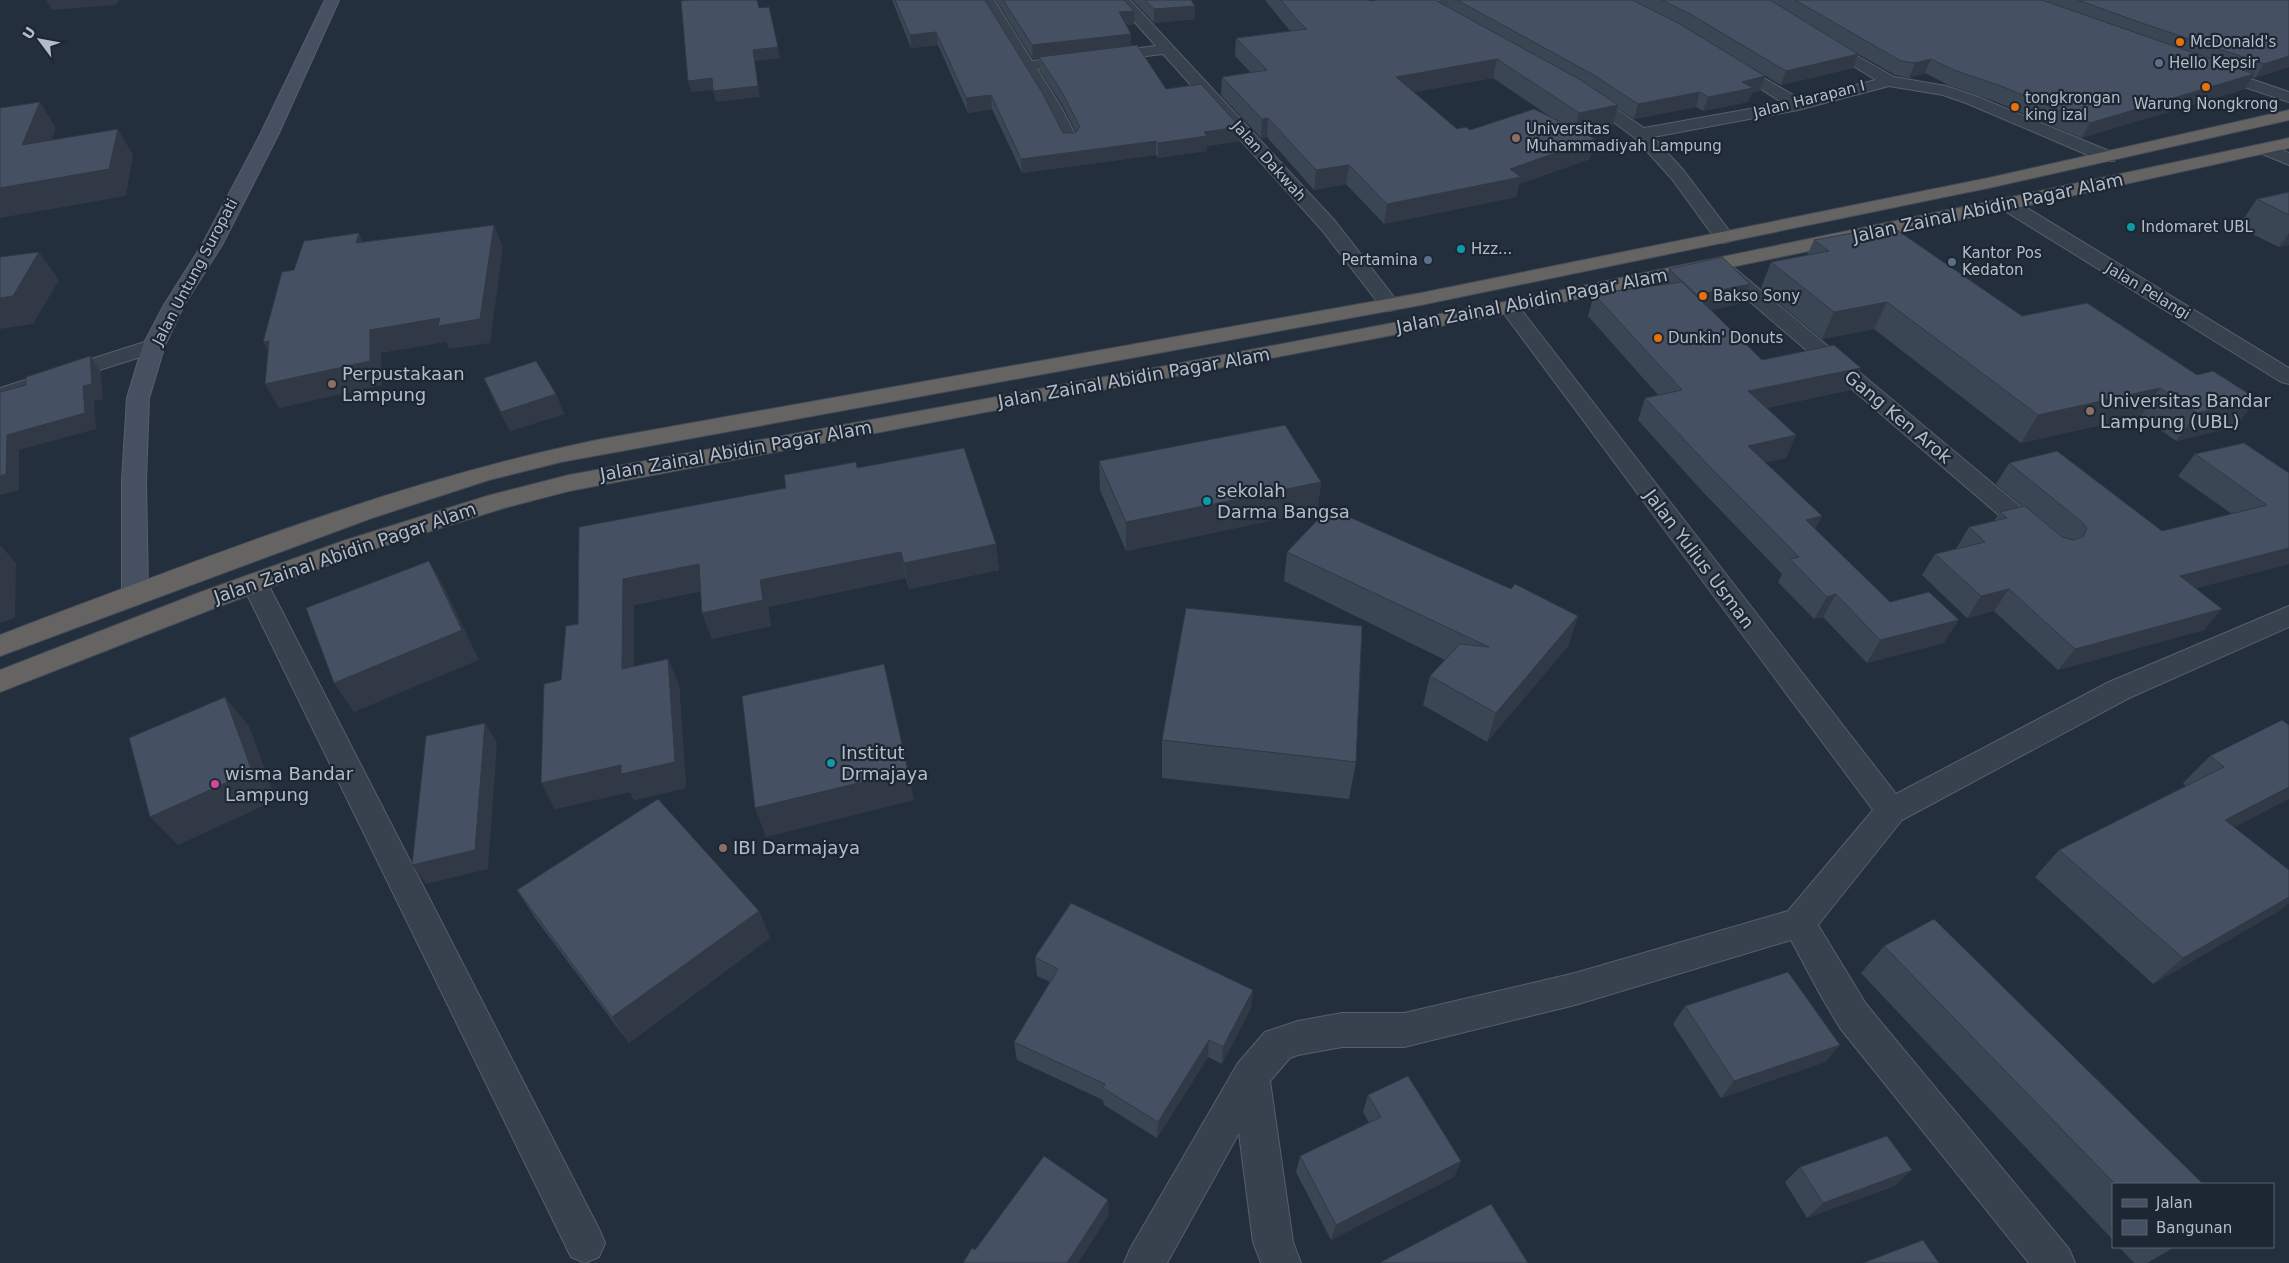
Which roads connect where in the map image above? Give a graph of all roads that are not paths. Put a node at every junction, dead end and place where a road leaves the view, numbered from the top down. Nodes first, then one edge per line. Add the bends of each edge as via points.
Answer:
1 (332, 0) edge
2 (987, 0) edge
3 (1122, 0) edge
4 (1462, 0) edge
5 (1421, 4) edge
6 (1444, 17) edge
7 (1814, 36) edge
8 (1168, 49) junction
9 (1722, 58) edge
10 (1028, 66) junction
11 (2197, 66) edge
12 (1889, 81) junction
13 (1572, 88) edge
14 (2289, 97) edge
15 (1798, 105) junction
16 (2289, 115) edge
17 (1641, 134) junction
18 (1070, 142) edge
19 (2289, 144) edge
20 (2266, 149) junction
21 (2108, 157) junction
22 (2289, 160) edge
23 (2007, 204) junction
24 (1724, 237) junction
25 (1717, 264) junction
26 (1390, 305) junction
27 (1508, 307) junction
28 (154, 345) junction
29 (1013, 373) junction
30 (2289, 377) edge
31 (0, 394) edge
32 (1022, 399) junction
33 (2049, 545) edge
34 (255, 584) junction
35 (135, 594) junction
36 (2289, 616) edge
37 (0, 646) edge
38 (0, 681) edge
39 (1891, 811) junction
40 (1799, 923) junction
41 (1252, 1076) junction
42 (585, 1243) dead end
43 (1144, 1263) edge
44 (1281, 1263) edge
45 (2055, 1263) edge

1 - 28 main road, Jalan Untung Suropati via 269,134 212,244 174,304
2 - 10 street
3 - 8 street, Jalan Dakwah
4 - 5 street
5 - 6 street
7 - 12 street, Jalan Harapan I
8 - 10 street
8 - 26 street, Jalan Dakwah via 1328,225
9 - 15 street
10 - 18 street
11 - 14 street
12 - 15 street, Jalan Harapan I
12 - 21 street, Jalan Harapan I via 1946,91 1972,100
13 - 17 street
15 - 17 street, Jalan Harapan I
16 - 21 highway, Jalan Zainal Abidin Pagar Alam
17 - 24 street
19 - 20 highway, Jalan Zainal Abidin Pagar Alam
20 - 22 street
20 - 23 highway, Jalan Zainal Abidin Pagar Alam
21 - 24 highway, Jalan Zainal Abidin Pagar Alam
23 - 25 highway, Jalan Zainal Abidin Pagar Alam
23 - 30 street, Jalan Pelangi
24 - 26 highway, Jalan Zainal Abidin Pagar Alam
25 - 27 highway, Jalan Zainal Abidin Pagar Alam
25 - 33 street, Gang Ken Arok
26 - 29 highway, Jalan Zainal Abidin Pagar Alam
27 - 32 highway, Jalan Zainal Abidin Pagar Alam
27 - 39 street, Jalan Yulius Usman
28 - 31 street
28 - 35 main road, Jalan Untung Suropati via 138,398 134,480
29 - 32 highway
29 - 35 highway, Jalan Zainal Abidin Pagar Alam via 497,468 402,498
32 - 34 highway, Jalan Zainal Abidin Pagar Alam via 569,483 500,500 381,538
34 - 38 highway, Jalan Zainal Abidin Pagar Alam
34 - 42 street
35 - 37 highway, Jalan Zainal Abidin Pagar Alam
36 - 39 street via 2119,690
39 - 40 street
40 - 41 street via 1575,989 1404,1030 1342,1030 1298,1038 1278,1044
40 - 45 street via 1853,1016
41 - 43 street
41 - 44 street via 1273,1242

